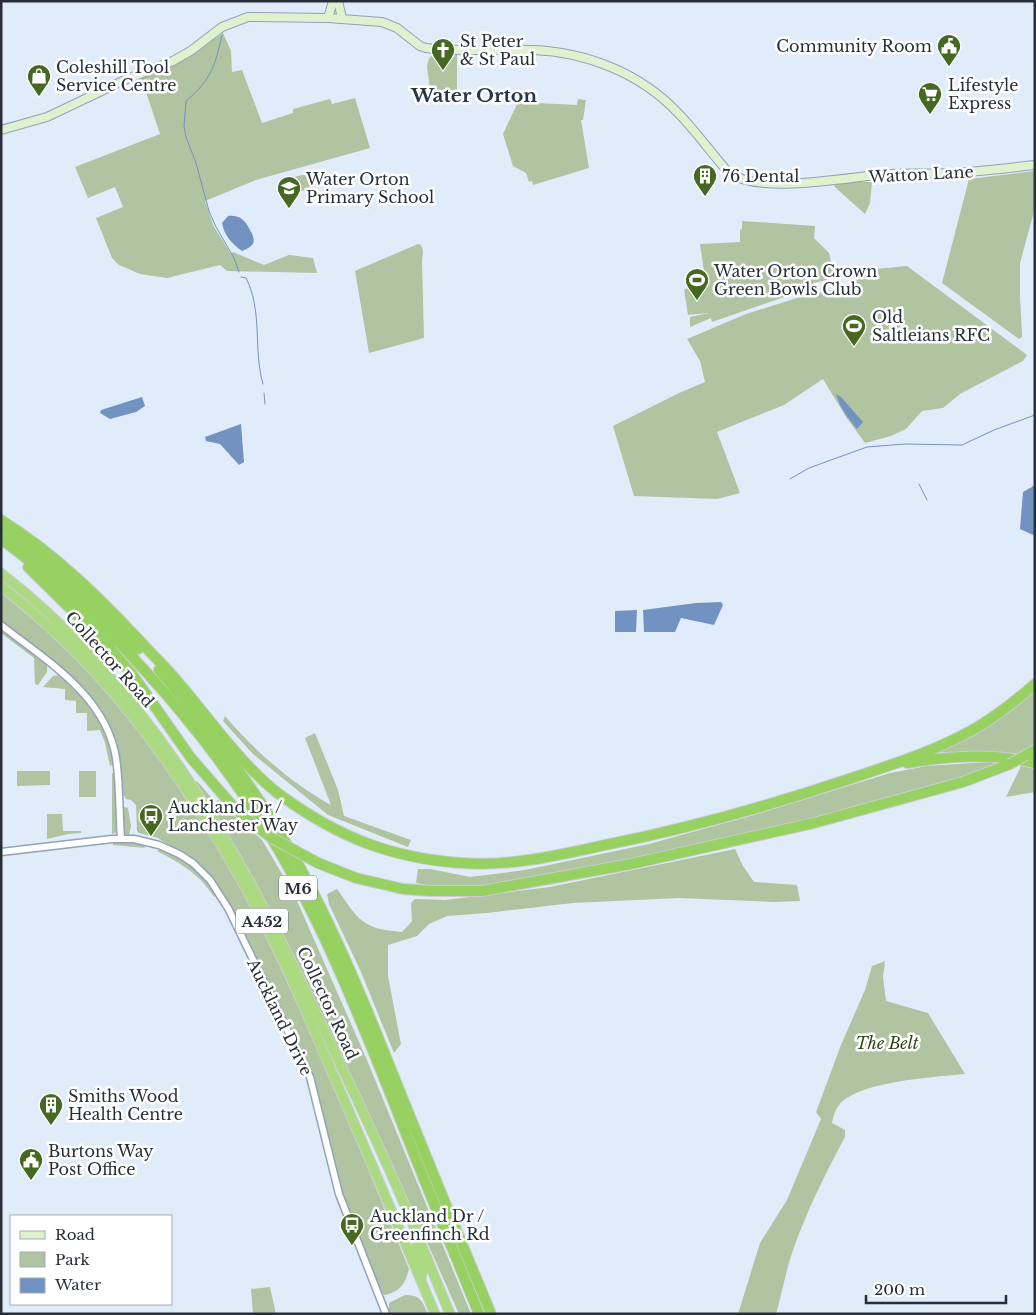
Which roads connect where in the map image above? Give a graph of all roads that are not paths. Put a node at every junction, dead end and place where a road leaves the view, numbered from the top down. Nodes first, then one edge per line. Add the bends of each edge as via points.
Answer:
1 (333, 1) edge
2 (338, 1) edge
3 (328, 18) junction
4 (342, 18) junction
5 (1, 130) edge
6 (1035, 164) edge
7 (1, 520) edge
8 (1, 526) edge
9 (1, 540) edge
10 (1, 573) edge
11 (1, 586) edge
12 (1, 625) edge
13 (1035, 684) edge
14 (1030, 753) edge
15 (1035, 763) edge
16 (860, 775) junction
17 (121, 839) junction
18 (1, 852) edge
19 (384, 1157) junction
20 (421, 1281) junction
21 (386, 1314) edge
22 (435, 1314) edge
23 (450, 1314) edge
24 (479, 1314) edge
25 (491, 1314) edge

1 - 3 main road
2 - 4 main road
3 - 4 main road
3 - 5 main road via 248,17 222,28 174,61 47,117
4 - 6 main road, Watton Lane via 388,24 420,46 430,49 550,51 610,66 666,102 729,173 750,182 806,183 884,174 952,173
7 - 16 highway via 75,575 109,608 174,677 227,741 280,795 340,833 388,851 464,864 523,861 714,820
8 - 25 highway, M6 via 86,596 155,666 242,774 292,852 375,1028
9 - 14 highway, bridge via 107,645 132,674 190,758 244,817 272,838 318,863 356,878 403,888 482,891 631,864 814,823 963,782
9 - 24 highway, M6 via 64,589 160,686 233,780 278,850 322,933 366,1030
10 - 19 highway, Collector Road / A452 via 48,613 109,675 150,725 203,801 293,962
11 - 20 highway, Collector Road / A452 via 35,613 102,679 144,731 199,810 243,884 285,965
12 - 17 street via 76,685 100,715 116,758
13 - 16 highway via 982,725 933,749
15 - 16 highway via 1013,758 941,757
17 - 18 street, Auckland Drive
17 - 21 street, Auckland Drive via 152,842 179,854 202,871 224,899 310,1077 339,1194
19 - 20 highway via 423,1265
19 - 23 highway, Collector Road / A452
20 - 22 highway, Collector Road / A452

